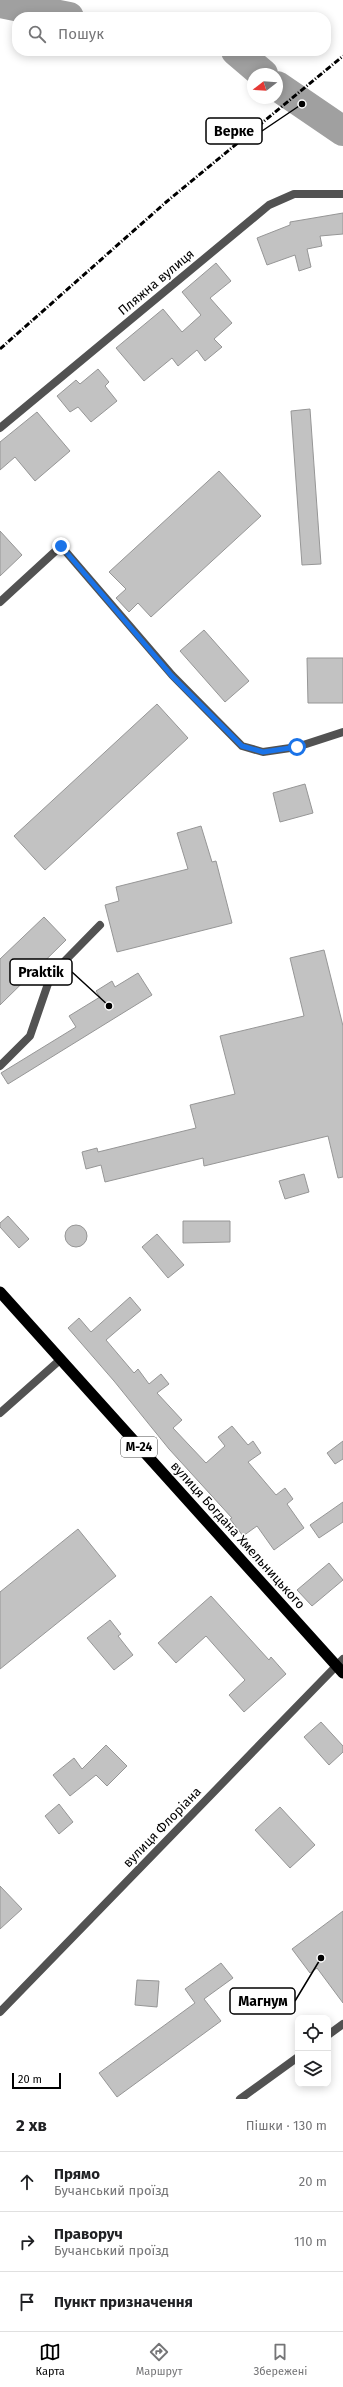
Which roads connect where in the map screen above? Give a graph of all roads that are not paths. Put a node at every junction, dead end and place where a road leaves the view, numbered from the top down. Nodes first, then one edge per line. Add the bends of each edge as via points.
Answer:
1 (343, 194) edge
2 (0, 428) edge
3 (0, 602) edge
4 (343, 732) edge
5 (100, 925) dead end
6 (0, 1066) edge
7 (0, 1292) edge
8 (61, 1360) junction
9 (0, 1413) edge
10 (341, 1666) edge
11 (0, 2012) edge
12 (343, 2024) edge
13 (331, 2033) edge
14 (295, 2059) edge
15 (240, 2099) edge

1 - 2 street, Пляжна вулиця via 294,194 269,205
3 - 4 street via 61,546 172,676 242,746 263,752 297,747
5 - 6 street via 51,975 30,1036
7 - 8 highway, вулиця Богдана Хмельницького / М-24
8 - 9 street
8 - 10 highway, вулиця Богдана Хмельницького / М-24
10 - 11 street, вулиця Флоріана
12 - 13 street
14 - 15 street

